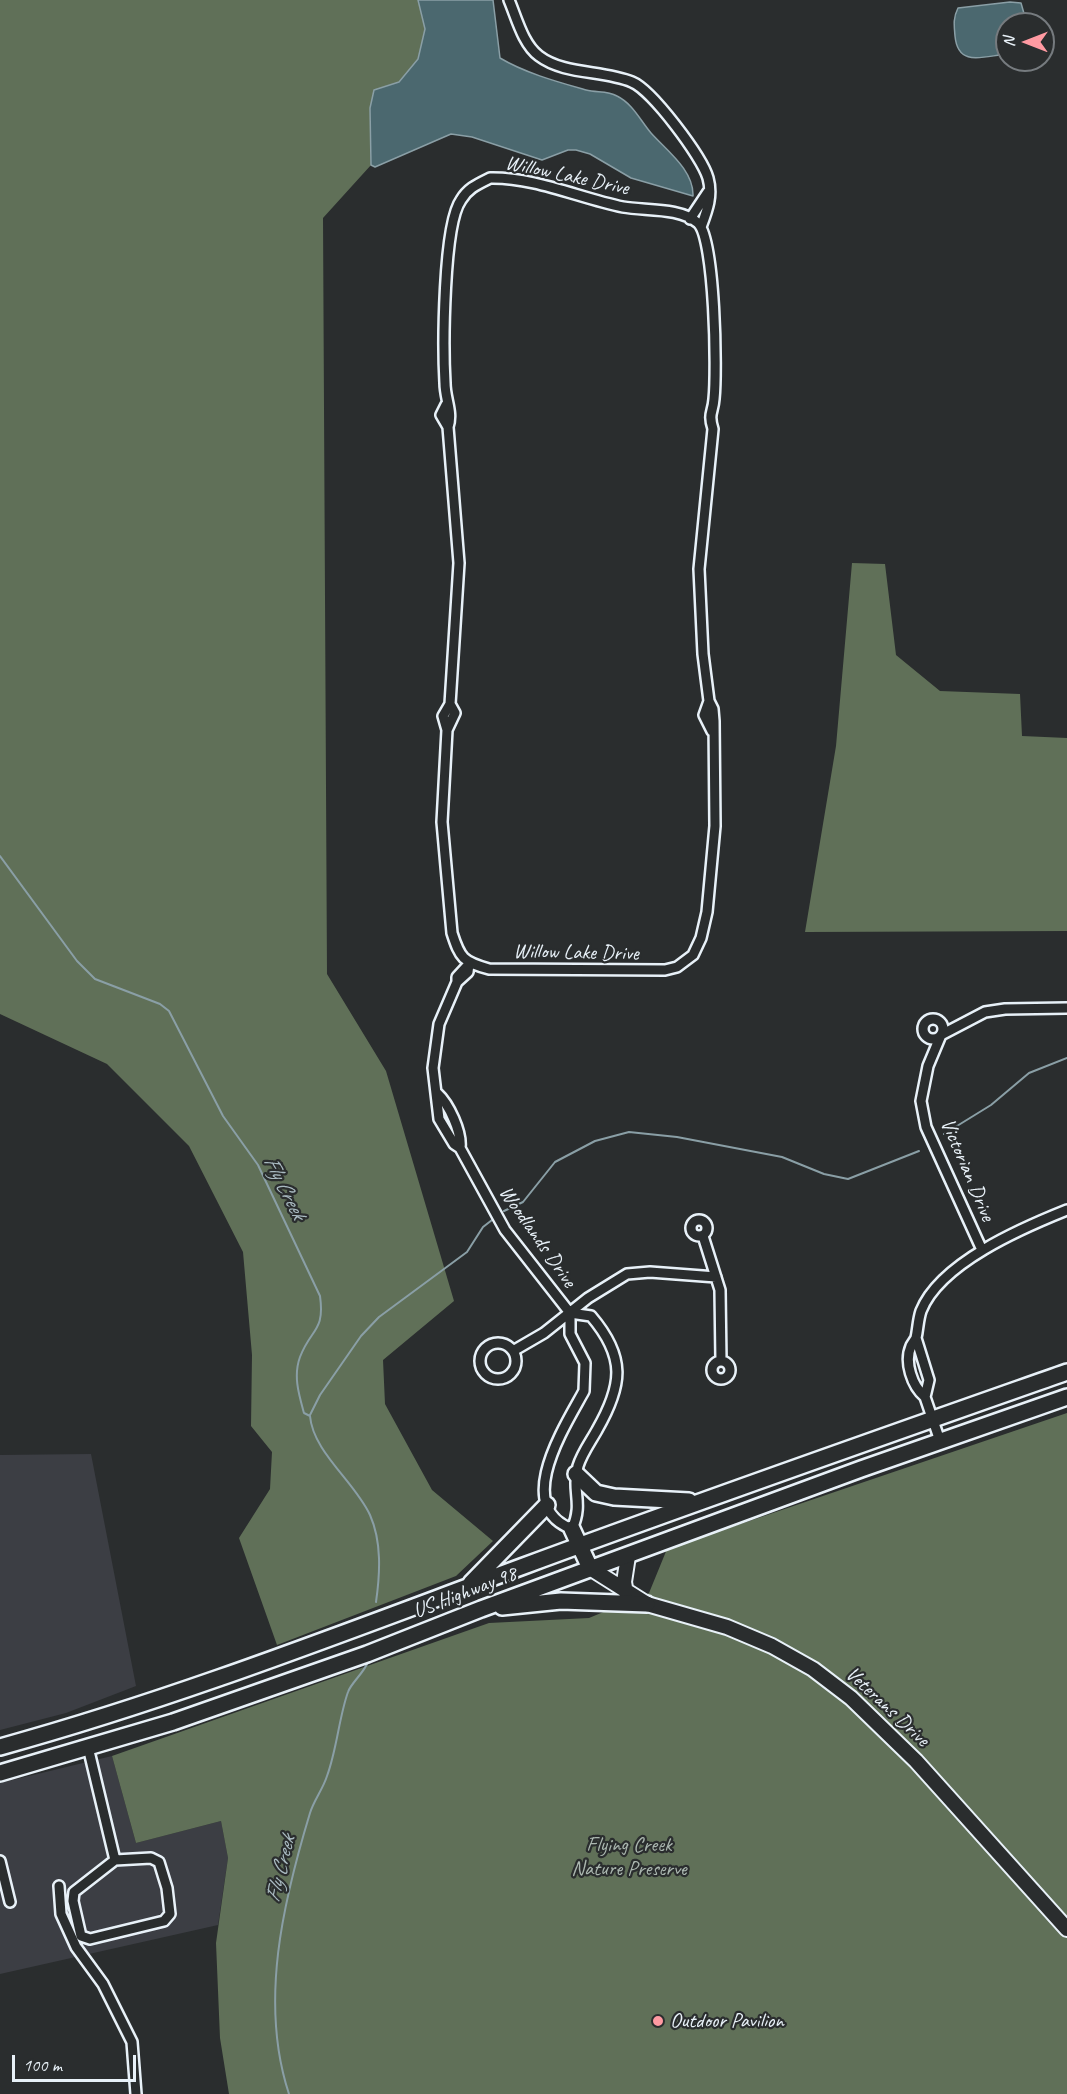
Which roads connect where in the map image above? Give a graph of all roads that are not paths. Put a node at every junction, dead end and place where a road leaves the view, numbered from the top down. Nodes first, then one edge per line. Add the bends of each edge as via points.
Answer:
1 (509, 0) edge
2 (709, 190) junction
3 (690, 219) junction
4 (700, 227) junction
5 (469, 964) junction
6 (1067, 1008) edge
7 (1067, 1210) edge
8 (703, 1236) dead end
9 (982, 1250) junction
10 (716, 1277) junction
11 (570, 1313) junction
12 (916, 1338) junction
13 (513, 1351) dead end
14 (721, 1361) dead end
15 (1067, 1372) edge
16 (925, 1397) junction
17 (1067, 1397) edge
18 (931, 1420) junction
19 (940, 1441) junction
20 (576, 1474) junction
21 (701, 1502) junction
22 (547, 1506) junction
23 (572, 1529) junction
24 (578, 1546) junction
25 (628, 1556) junction
26 (590, 1568) junction
27 (467, 1587) junction
28 (626, 1593) junction
29 (647, 1604) junction
30 (481, 1609) junction
31 (123, 1712) junction
32 (130, 1735) junction
33 (22, 1741) junction
34 (0, 1747) edge
35 (88, 1748) junction
36 (0, 1752) edge
37 (0, 1773) edge
38 (115, 1860) junction
39 (0, 1861) edge
40 (59, 1886) dead end
41 (10, 1902) dead end
42 (1067, 1929) edge
43 (136, 2094) edge

1 - 2 street via 530,48 544,60 630,81 647,90 701,163
2 - 3 street
2 - 4 street via 707,212
3 - 4 street, Willow Lake Drive
3 - 5 street, Willow Lake Drive via 623,207 510,177 490,178 472,187 459,201 448,262 443,348 459,563 450,704 443,716 447,730 442,822 452,933
4 - 5 street, Willow Lake Drive via 707,244 714,312 714,401 709,415 713,429 699,569 709,701 704,715 712,731 715,826 701,938 693,955 677,967 648,972 499,970
5 - 11 street, Woodlands Drive via 461,969 439,1024 433,1068 439,1119 460,1148 505,1230
6 - 9 street, Victorian Drive via 985,1012 941,1035 925,1075 921,1101 929,1135
7 - 9 street via 1014,1231
8 - 10 street
9 - 12 street via 937,1286 921,1310
10 - 11 street via 627,1274
10 - 14 street via 720,1290
11 - 13 street
11 - 20 street, Woodlands Drive via 591,1316 601,1328 613,1353 617,1378 615,1395 578,1463
11 - 22 street, Woodlands Drive via 570,1334 585,1363 586,1381 548,1463
12 - 16 street via 929,1380
12 - 16 street via 910,1348 911,1372 915,1387
15 - 18 main road, US Highway 98
16 - 18 street
17 - 19 main road, US Highway 98
18 - 19 street
18 - 21 main road, US Highway 98
19 - 25 main road, US Highway 98
20 - 21 main road via 596,1493
20 - 23 street, Woodlands Drive via 579,1511
21 - 24 main road, US Highway 98
22 - 23 street via 556,1521
22 - 27 main road
23 - 24 main road
24 - 26 main road
24 - 27 main road, US Highway 98
25 - 26 main road, US Highway 98
25 - 28 street
26 - 28 street, Veterans Drive
26 - 30 main road, US Highway 98
27 - 31 main road, US Highway 98
28 - 29 street, Veterans Drive
29 - 30 main road via 561,1601
29 - 42 street, Veterans Drive via 727,1627 772,1646 813,1669 851,1698 916,1761
30 - 32 main road, US Highway 98 via 367,1654
31 - 32 main road
31 - 33 main road, US Highway 98
32 - 35 main road, US Highway 98
33 - 34 main road, US Highway 98
33 - 36 main road
35 - 37 main road, US Highway 98
35 - 38 street
38 - 38 street via 151,1858 159,1862 170,1914 164,1921 90,1939 81,1935 74,1892
39 - 41 street
40 - 43 street via 62,1914 76,1947 103,1984 132,2042

